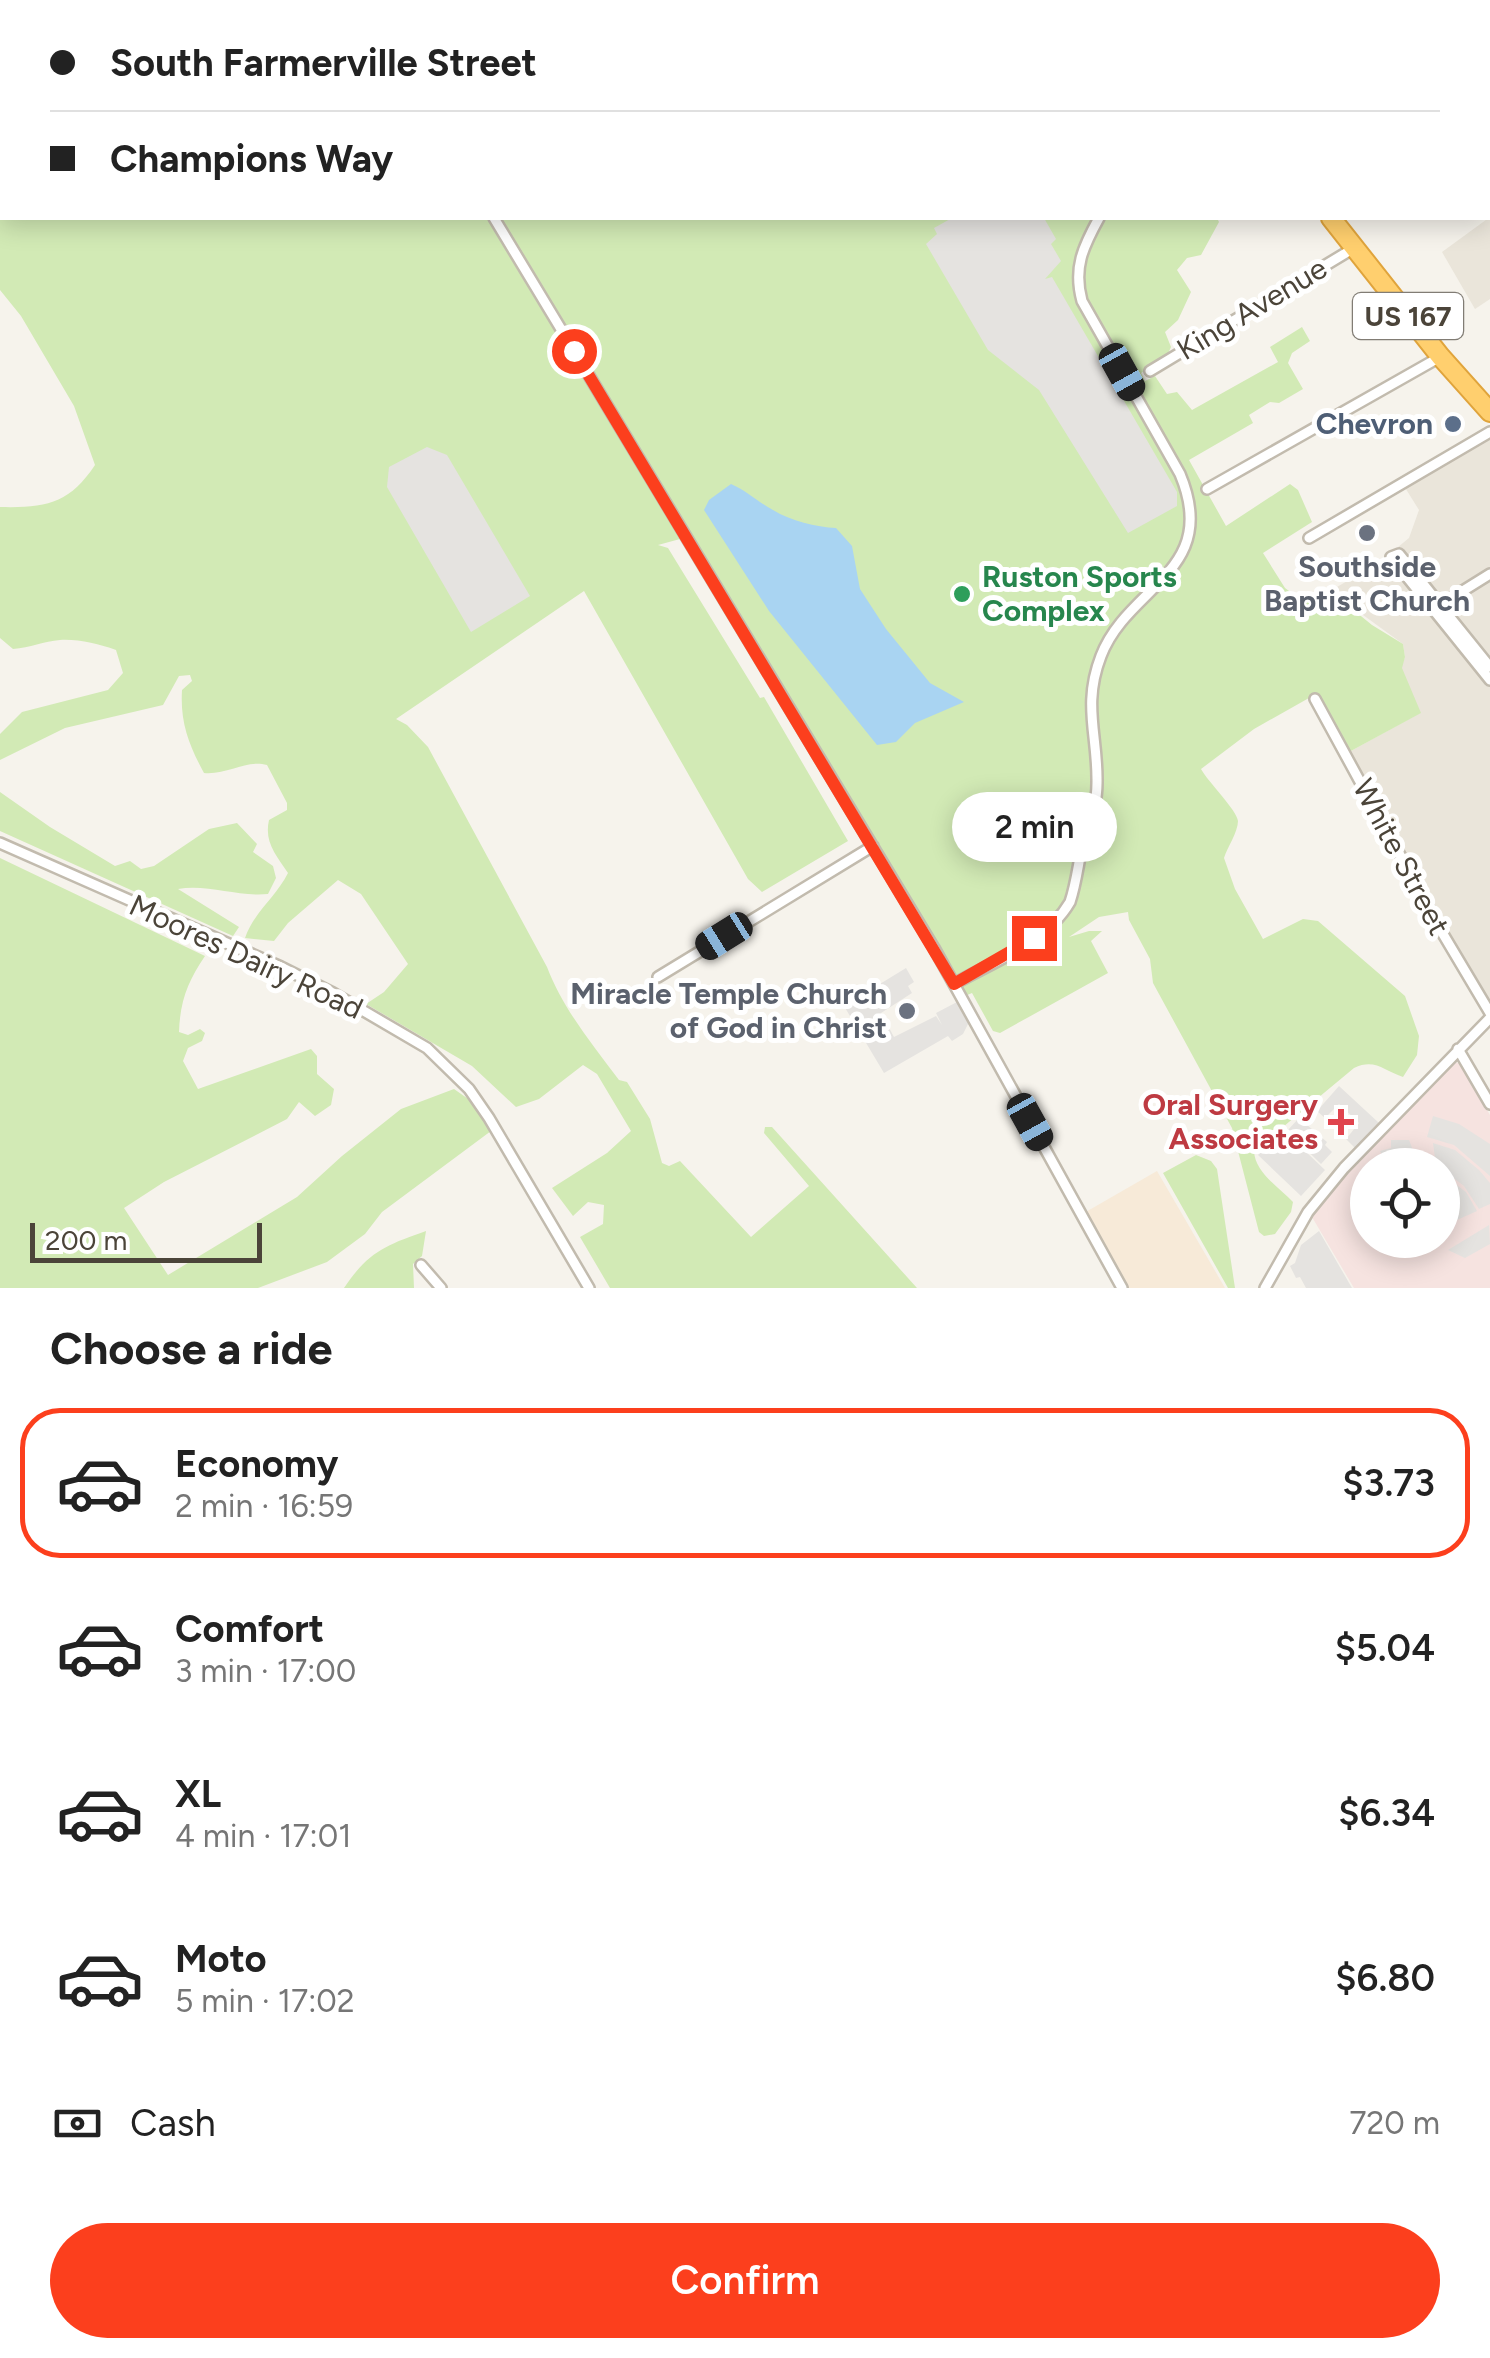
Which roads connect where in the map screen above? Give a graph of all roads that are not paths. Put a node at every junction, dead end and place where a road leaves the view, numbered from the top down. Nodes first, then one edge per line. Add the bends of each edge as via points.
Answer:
1 (495, 220) edge
2 (1097, 220) edge
3 (1333, 220) edge
4 (1354, 248) junction
5 (1440, 356) junction
6 (1150, 371) dead end
7 (1490, 412) edge
8 (1490, 432) edge
9 (1207, 489) dead end
10 (1309, 538) dead end
11 (1490, 574) edge
12 (1436, 607) junction
13 (1490, 667) edge
14 (1490, 680) edge
15 (1315, 698) dead end
16 (0, 843) edge
17 (873, 846) junction
18 (658, 977) dead end
19 (954, 984) junction
20 (1490, 1015) edge
21 (1458, 1049) junction
22 (1490, 1104) edge
23 (421, 1265) dead end
24 (441, 1288) edge
25 (589, 1288) edge
26 (1122, 1288) edge
27 (1265, 1288) edge

1 - 17 street
2 - 19 street via 1082,250 1078,286 1180,474 1189,502 1188,538 1172,571 1112,634 1093,678 1096,804 1070,902 1043,933
3 - 4 highway, US 167
4 - 5 highway, US 167
4 - 6 street, King Avenue
5 - 7 highway, US 167
5 - 9 street
8 - 10 street
11 - 12 street
12 - 12 street via 1399,554 1393,554 1390,557
12 - 13 street
12 - 14 street
15 - 20 street, White Street
16 - 25 street, Moores Dairy Road via 281,967 427,1048 469,1089
17 - 18 street
17 - 19 street
19 - 26 street
20 - 21 street
21 - 22 street
21 - 27 street via 1327,1188
23 - 24 street

